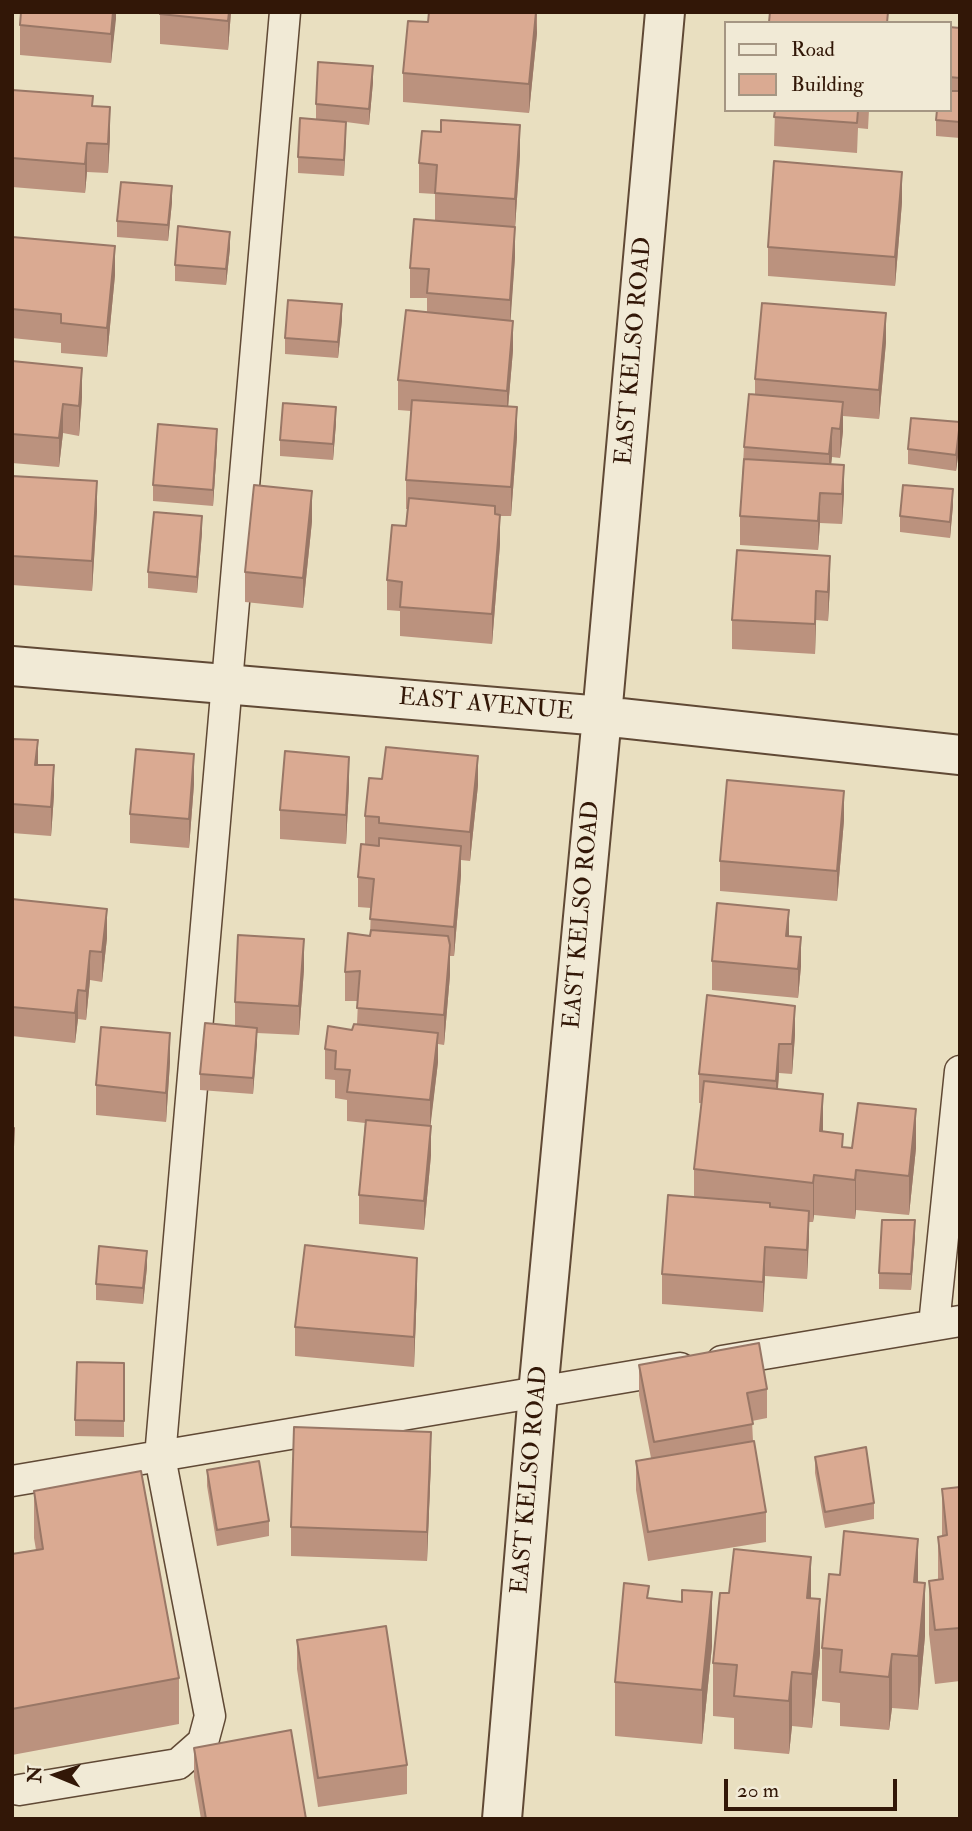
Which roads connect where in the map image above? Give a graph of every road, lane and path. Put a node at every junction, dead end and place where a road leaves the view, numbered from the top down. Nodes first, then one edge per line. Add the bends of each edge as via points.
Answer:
1 (285, 12) edge
2 (666, 12) edge
3 (12, 666) edge
4 (227, 684) junction
5 (602, 716) junction
6 (960, 755) edge
7 (960, 1071) edge
8 (947, 1323) edge
9 (538, 1393) junction
10 (160, 1457) junction
11 (12, 1482) edge
12 (19, 1790) dead end
13 (502, 1819) edge

1 - 4 lane
2 - 5 street, EAST KELSO ROAD
3 - 4 street, EAST AVENUE
4 - 5 street, EAST AVENUE
4 - 10 lane
5 - 6 street, EAST AVENUE
5 - 9 street, EAST KELSO ROAD
7 - 8 lane
8 - 9 lane
9 - 10 lane
9 - 13 street, EAST KELSO ROAD
10 - 11 lane
10 - 12 lane via 210,1716 203,1742 178,1764

